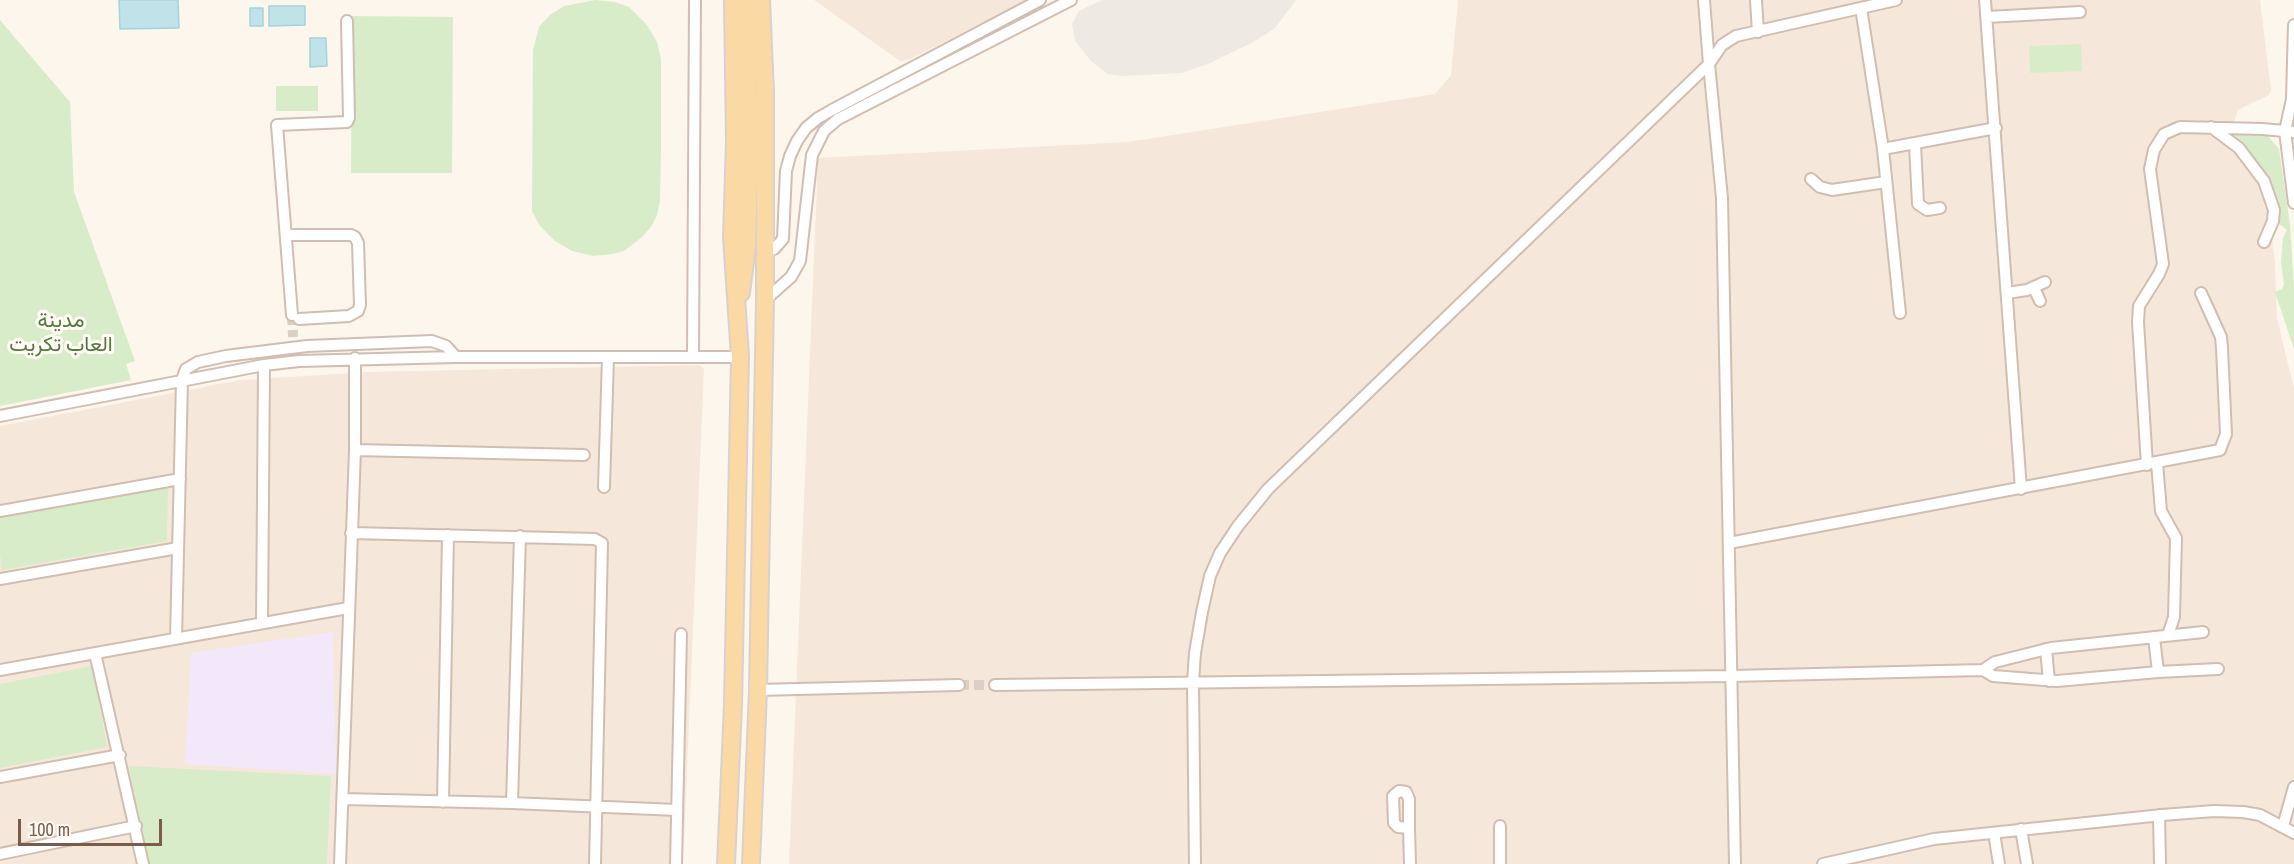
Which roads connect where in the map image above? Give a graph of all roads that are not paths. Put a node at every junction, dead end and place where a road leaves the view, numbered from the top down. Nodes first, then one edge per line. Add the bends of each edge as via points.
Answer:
1 (695, 0) edge
2 (733, 0) edge
3 (746, 0) edge
4 (761, 0) edge
5 (1040, 0) edge
6 (1071, 0) edge
7 (1704, 0) edge
8 (1756, 0) edge
9 (1896, 0) edge
10 (1985, 0) edge
11 (1861, 8) junction
12 (2080, 12) dead end
13 (1987, 17) junction
14 (347, 21) dead end
15 (2294, 26) edge
16 (1758, 32) junction
17 (1708, 64) junction
18 (2211, 127) junction
19 (1996, 128) junction
20 (2290, 132) edge
21 (1915, 144) junction
22 (1883, 149) junction
23 (1811, 179) dead end
24 (1886, 182) junction
25 (2294, 203) edge
26 (1940, 208) dead end
27 (286, 235) junction
28 (2264, 242) dead end
29 (765, 251) junction
30 (2045, 282) dead end
31 (2034, 288) junction
32 (2007, 293) junction
33 (2201, 293) dead end
34 (765, 300) junction
35 (2040, 301) dead end
36 (738, 313) junction
37 (1900, 313) dead end
38 (456, 357) junction
39 (608, 357) junction
40 (693, 357) junction
41 (740, 357) junction
42 (355, 358) junction
43 (264, 365) junction
44 (182, 380) junction
45 (0, 416) edge
46 (354, 450) junction
47 (584, 455) dead end
48 (2152, 464) junction
49 (180, 479) junction
50 (604, 487) dead end
51 (2021, 489) junction
52 (0, 511) edge
53 (351, 533) junction
54 (448, 535) junction
55 (520, 537) junction
56 (1729, 543) junction
57 (178, 548) junction
58 (0, 579) edge
59 (348, 608) junction
60 (262, 623) junction
61 (2203, 632) dead end
62 (681, 634) dead end
63 (2168, 635) junction
64 (2154, 637) junction
65 (176, 639) junction
66 (2046, 649) junction
67 (95, 653) junction
68 (2218, 669) dead end
69 (0, 670) edge
70 (1983, 670) junction
71 (2158, 672) junction
72 (1731, 676) junction
73 (2049, 681) junction
74 (1193, 682) junction
75 (959, 685) tunnel mouth
76 (995, 685) tunnel mouth
77 (758, 697) junction
78 (733, 704) junction
79 (120, 755) junction
80 (0, 777) edge
81 (2294, 787) edge
82 (343, 799) junction
83 (443, 802) junction
84 (512, 803) junction
85 (597, 807) junction
86 (677, 810) junction
87 (2159, 815) junction
88 (136, 826) junction
89 (1500, 826) dead end
90 (2283, 826) junction
91 (1409, 828) dead end
92 (2020, 829) junction
93 (1994, 832) junction
94 (2294, 833) edge
95 (0, 854) edge
96 (143, 864) edge
97 (340, 864) edge
98 (595, 864) edge
99 (676, 864) edge
100 (726, 864) edge
101 (751, 864) edge
102 (1195, 864) edge
103 (1410, 864) edge
104 (1500, 864) edge
105 (1735, 864) edge
106 (1823, 864) edge
107 (1999, 864) edge
108 (2027, 864) edge
109 (2160, 864) edge

1 - 40 street
2 - 36 main road via 732,237
3 - 36 main road via 750,138 747,246
4 - 29 main road
5 - 29 street via 812,123 796,141 786,171 783,239 774,249
6 - 34 street via 838,119 824,131 812,155 800,261 791,277
7 - 17 street
8 - 16 street
9 - 11 street
10 - 13 street
11 - 16 street
11 - 22 street
12 - 13 street
13 - 19 street
14 - 27 street via 347,122 277,124
15 - 20 street
16 - 17 street via 1729,40
17 - 56 street via 1722,198
17 - 74 street via 1262,496 1238,526 1210,576
18 - 20 street
18 - 28 street via 2239,148 2264,181 2274,216
18 - 48 street via 2188,126 2167,131 2157,142 2151,162 2163,256 2159,274 2139,306 2138,315
19 - 21 street
19 - 32 street
20 - 25 street
21 - 22 street
21 - 26 street via 1918,204 1927,210
22 - 24 street
23 - 24 street via 1832,190
24 - 37 street
27 - 27 street via 296,317 349,316 358,311 355,237
29 - 34 main road
30 - 31 street
31 - 32 street
31 - 35 street
32 - 51 street
33 - 48 street via 2223,348 2224,443 2220,450
34 - 77 main road
36 - 41 main road
38 - 39 street
38 - 42 street
38 - 44 street via 446,346 432,341 294,342 198,362 186,369
39 - 40 street
39 - 50 street
40 - 41 street
41 - 78 main road
42 - 43 street
42 - 46 street
43 - 44 street
43 - 60 street
44 - 45 street
44 - 49 street
46 - 47 street
46 - 53 street
48 - 51 street
48 - 63 street via 2162,511 2176,538 2174,617
49 - 52 street
49 - 57 street
51 - 56 street
53 - 54 street
53 - 59 street
54 - 55 street
54 - 83 street
55 - 84 street
55 - 85 street via 596,539 603,545
56 - 72 street
57 - 58 street
57 - 65 street
59 - 60 street
59 - 82 street
60 - 65 street
61 - 63 street
62 - 86 street
63 - 64 street
64 - 66 street
64 - 71 street
65 - 67 street
66 - 70 street via 1995,662
66 - 73 street
67 - 69 street
67 - 79 street
68 - 71 street
70 - 72 street
70 - 73 street via 1994,676
71 - 73 street
72 - 74 street
72 - 105 street
74 - 76 street
74 - 102 street
75 - 77 street
77 - 78 main road
77 - 101 main road
78 - 100 main road
79 - 80 street
79 - 88 street
81 - 90 street
82 - 83 street
82 - 97 street
83 - 84 street
84 - 85 street
85 - 86 street
85 - 98 street
86 - 99 street
87 - 90 street via 2243,813 2260,815
87 - 92 street
87 - 109 street
88 - 95 street
88 - 96 street
89 - 104 street
90 - 94 street
91 - 103 street
92 - 93 street
92 - 108 street
93 - 106 street via 1934,839
93 - 107 street

